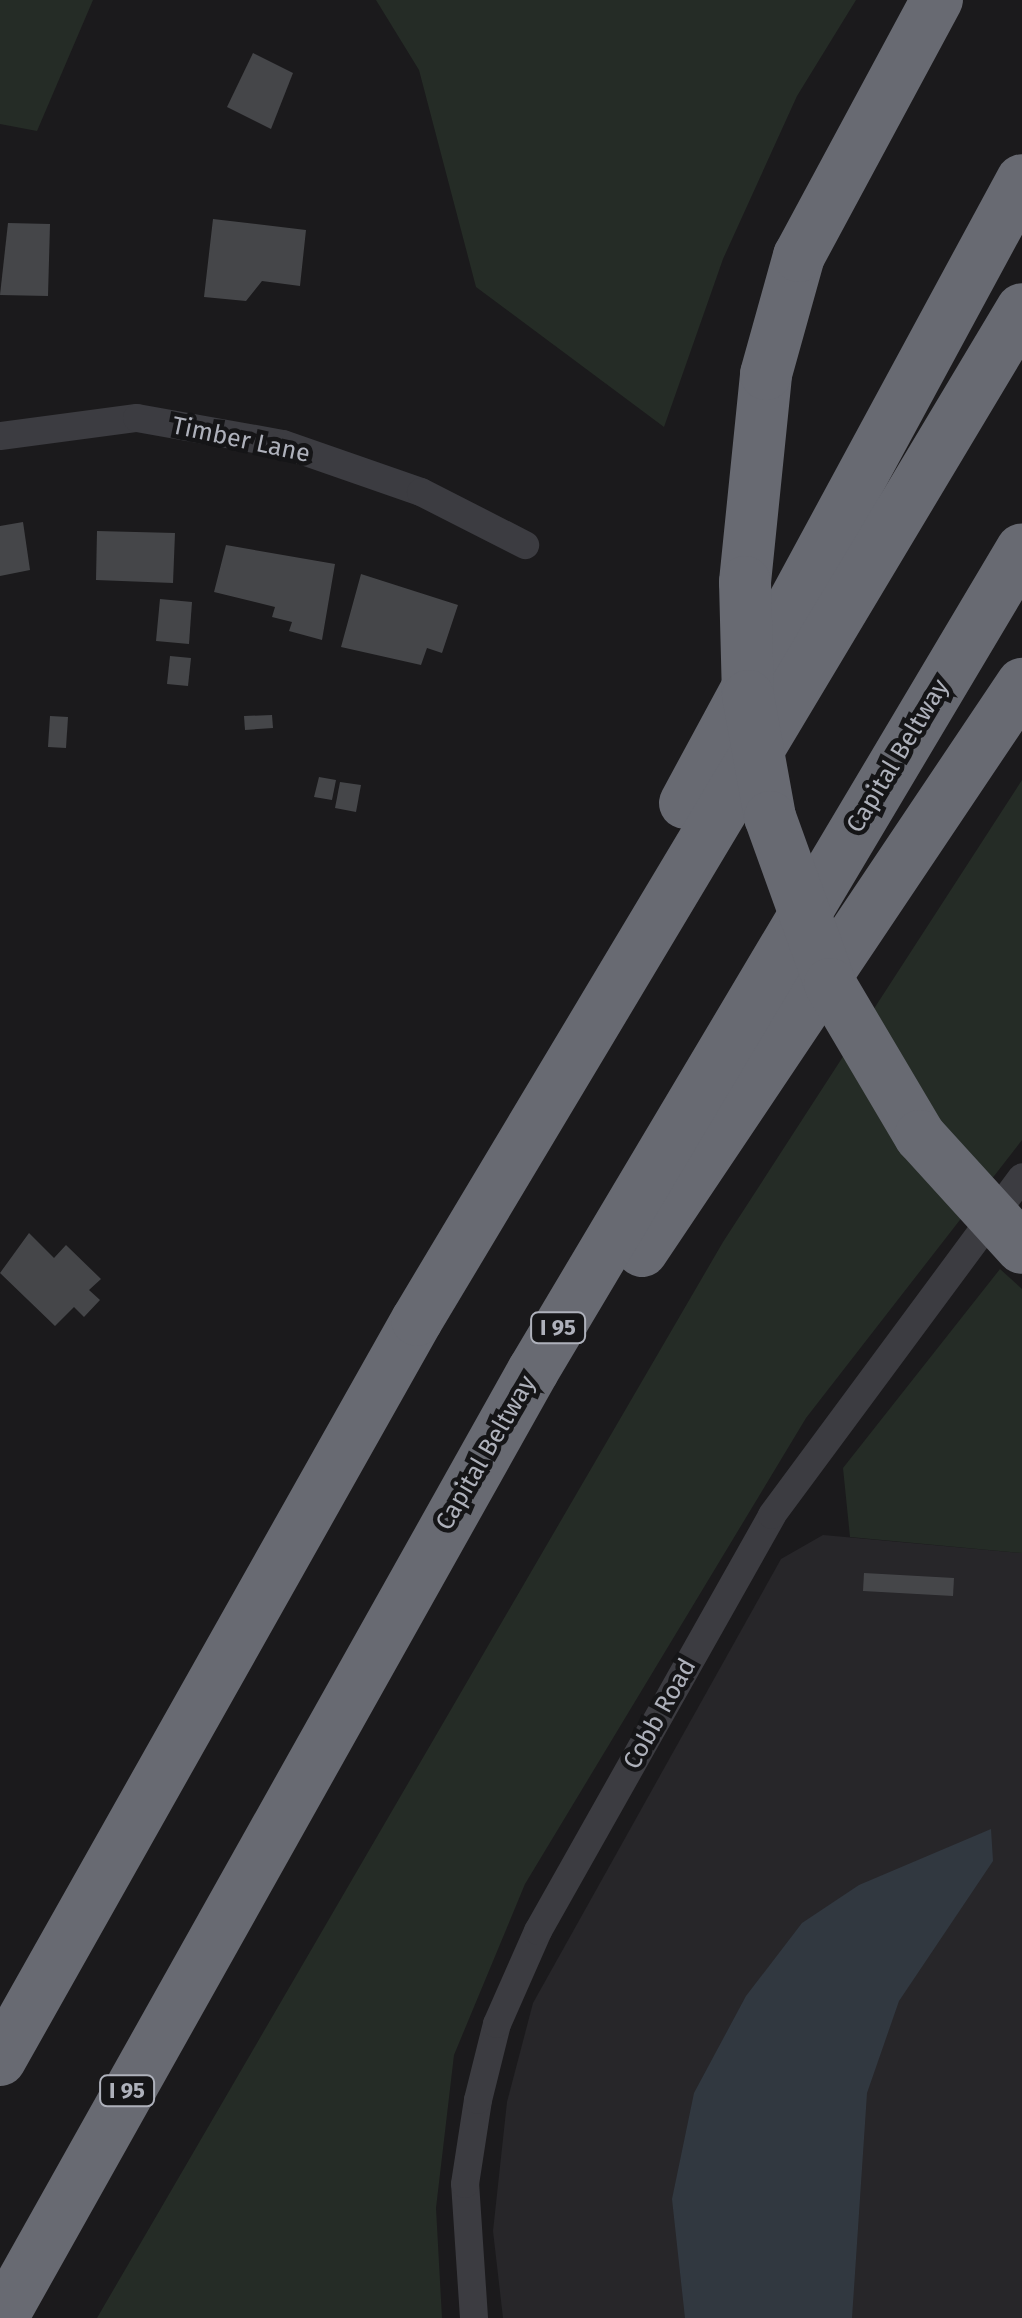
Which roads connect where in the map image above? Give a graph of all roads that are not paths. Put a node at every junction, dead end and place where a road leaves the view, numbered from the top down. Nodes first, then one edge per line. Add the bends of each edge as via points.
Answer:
1 (937, 0) edge
2 (1022, 180) edge
3 (1022, 309) edge
4 (0, 436) edge
5 (526, 545) dead end
6 (1022, 549) edge
7 (1022, 684) edge
8 (1022, 1177) edge
9 (1022, 1248) edge
10 (417, 1320) junction
11 (252, 1864) junction
12 (0, 2060) edge
13 (2, 2318) edge
14 (474, 2318) edge

1 - 9 highway, bridge via 800,256 766,374 745,582 748,696 770,817 830,984 920,1136
2 - 10 highway
3 - 10 highway
4 - 5 street, Timber Lane via 137,418 283,444 422,492
6 - 11 highway, Capital Beltway / I 95
7 - 11 highway via 562,1374
8 - 14 street, Cobb Road via 772,1516 538,1931 497,2024 478,2100 465,2184
10 - 12 highway
11 - 13 highway, Capital Beltway / I 95

